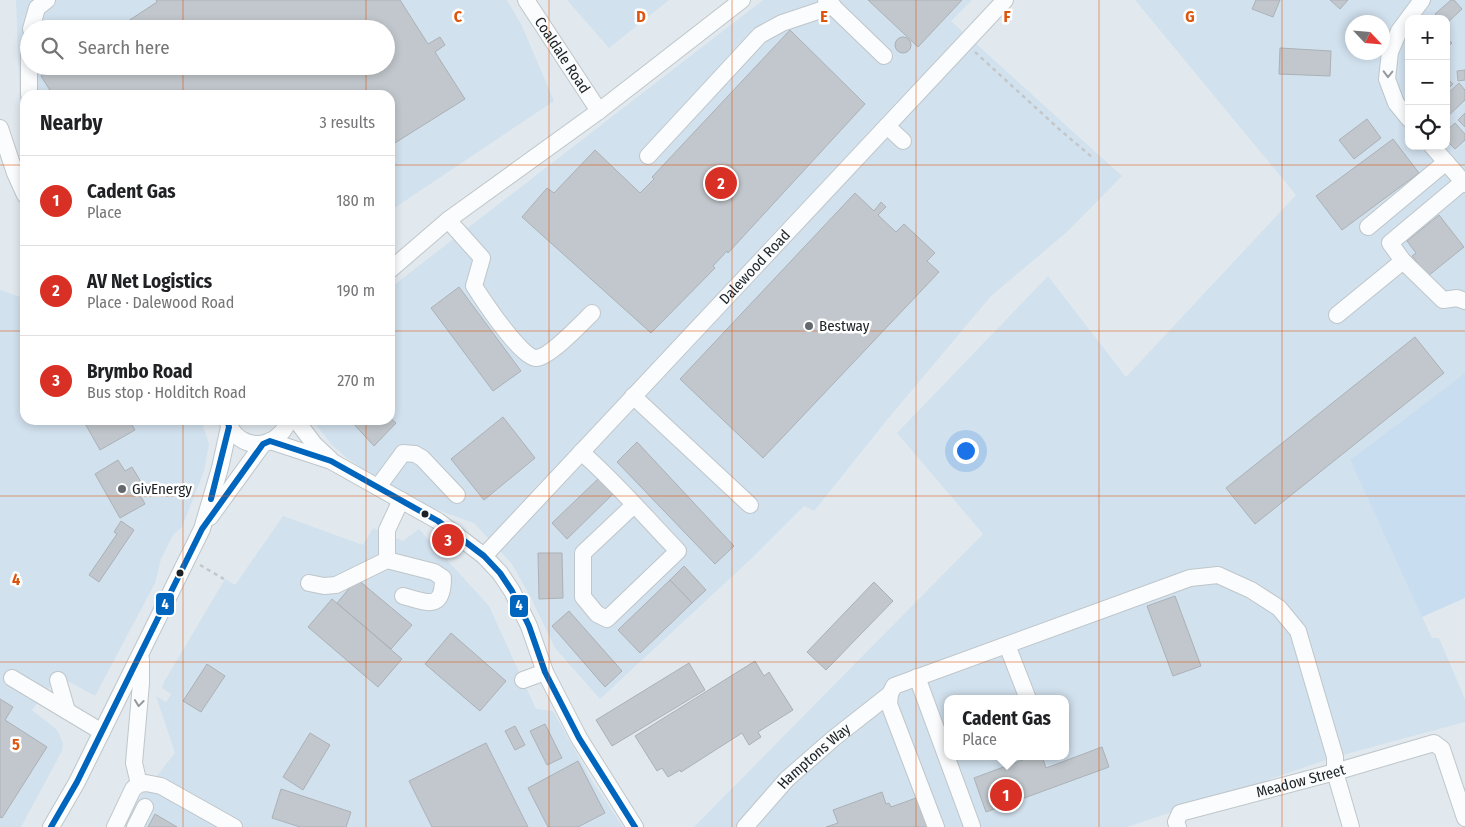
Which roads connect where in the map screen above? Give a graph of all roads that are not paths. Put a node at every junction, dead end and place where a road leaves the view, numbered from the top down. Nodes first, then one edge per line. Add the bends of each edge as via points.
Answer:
1 (47, 0) edge
2 (526, 0) edge
3 (742, 0) edge
4 (1005, 0) edge
5 (1422, 0) edge
6 (829, 3) edge
7 (34, 20) edge
8 (884, 56) dead end
9 (29, 75) edge
10 (29, 90) edge
11 (599, 110) junction
12 (1405, 114) edge
13 (887, 126) junction
14 (0, 128) edge
15 (903, 141) dead end
16 (1436, 150) edge
17 (648, 156) dead end
18 (1446, 162) junction
19 (1464, 183) edge
20 (20, 184) edge
21 (448, 220) junction
22 (1368, 227) dead end
23 (1403, 261) junction
24 (395, 266) edge
25 (1462, 296) edge
26 (592, 313) dead end
27 (1337, 315) dead end
28 (632, 396) junction
29 (228, 425) edge
30 (230, 425) edge
31 (287, 425) edge
32 (300, 425) edge
33 (267, 442) junction
34 (581, 452) junction
35 (331, 461) junction
36 (378, 487) junction
37 (457, 495) dead end
38 (401, 500) junction
39 (634, 505) junction
40 (750, 505) dead end
41 (202, 528) junction
42 (484, 556) junction
43 (388, 560) junction
44 (309, 584) dead end
45 (403, 596) dead end
46 (1007, 645) junction
47 (141, 654) junction
48 (545, 672) junction
49 (917, 677) junction
50 (12, 678) dead end
51 (58, 680) dead end
52 (523, 680) dead end
53 (890, 694) junction
54 (1026, 695) edge
55 (67, 711) junction
56 (102, 732) junction
57 (944, 750) edge
58 (948, 760) edge
59 (1335, 772) junction
60 (139, 784) junction
61 (145, 807) dead end
62 (1465, 818) edge
63 (972, 826) dead end
64 (51, 827) edge
65 (115, 827) edge
66 (135, 827) edge
67 (234, 827) edge
68 (635, 827) edge
69 (745, 827) edge
70 (936, 827) edge
71 (1178, 827) edge
72 (1351, 827) edge

1 - 7 street via 37,8
2 - 11 street, Coaldale Road
3 - 11 street
4 - 13 street, Dalewood Road
5 -> 12 street via 1399,31 1390,52 1387,79 1396,103
6 - 8 street
6 - 17 street via 760,35
9 - 10 street
11 - 21 street
13 - 15 street
13 - 28 street, Dalewood Road
14 - 20 street
16 - 18 street
18 - 19 street
18 - 22 street
19 - 23 street via 1390,243
21 - 24 street
21 - 26 street via 482,258 474,286 488,308 528,355 536,358 545,355
23 - 25 street via 1444,300
23 - 27 street
28 - 34 street, Dalewood Road
28 - 40 street
29 - 41 street via 220,468
30 - 33 street via 241,440
31 - 33 street via 278,437
32 - 35 street
33 - 35 street
33 - 41 street
34 - 39 street
34 - 42 street, Dalewood Road
35 - 36 street
36 - 37 street via 403,453 415,454
36 - 38 street
38 - 42 street
38 - 43 street via 387,530
39 - 39 street via 678,551 606,619 583,598 583,553
41 - 47 street
42 - 48 street via 500,573 521,607
43 - 44 street via 336,585
43 - 45 street via 434,572 443,578 440,598 436,602
46 - 49 street, Hamptons Way
46 - 54 street
46 - 59 street, Hamptons Way via 1190,578 1218,575 1251,590 1279,608 1298,630 1335,757
47 - 56 street
47 -> 60 street via 134,763
48 - 52 street
48 - 68 street via 579,738
49 - 53 street, Hamptons Way via 894,686
49 - 57 street
50 - 55 street
51 - 55 street
53 - 69 street, Hamptons Way via 787,780
53 - 70 street via 889,704
55 - 56 street
56 - 64 street
58 - 63 street
59 - 62 street, Meadow Street via 1434,744 1442,749
59 - 71 street, Meadow Street via 1180,813 1176,822
59 - 72 street, Hamptons Way
60 - 65 street via 129,796
60 - 67 street via 161,786
61 - 66 street

